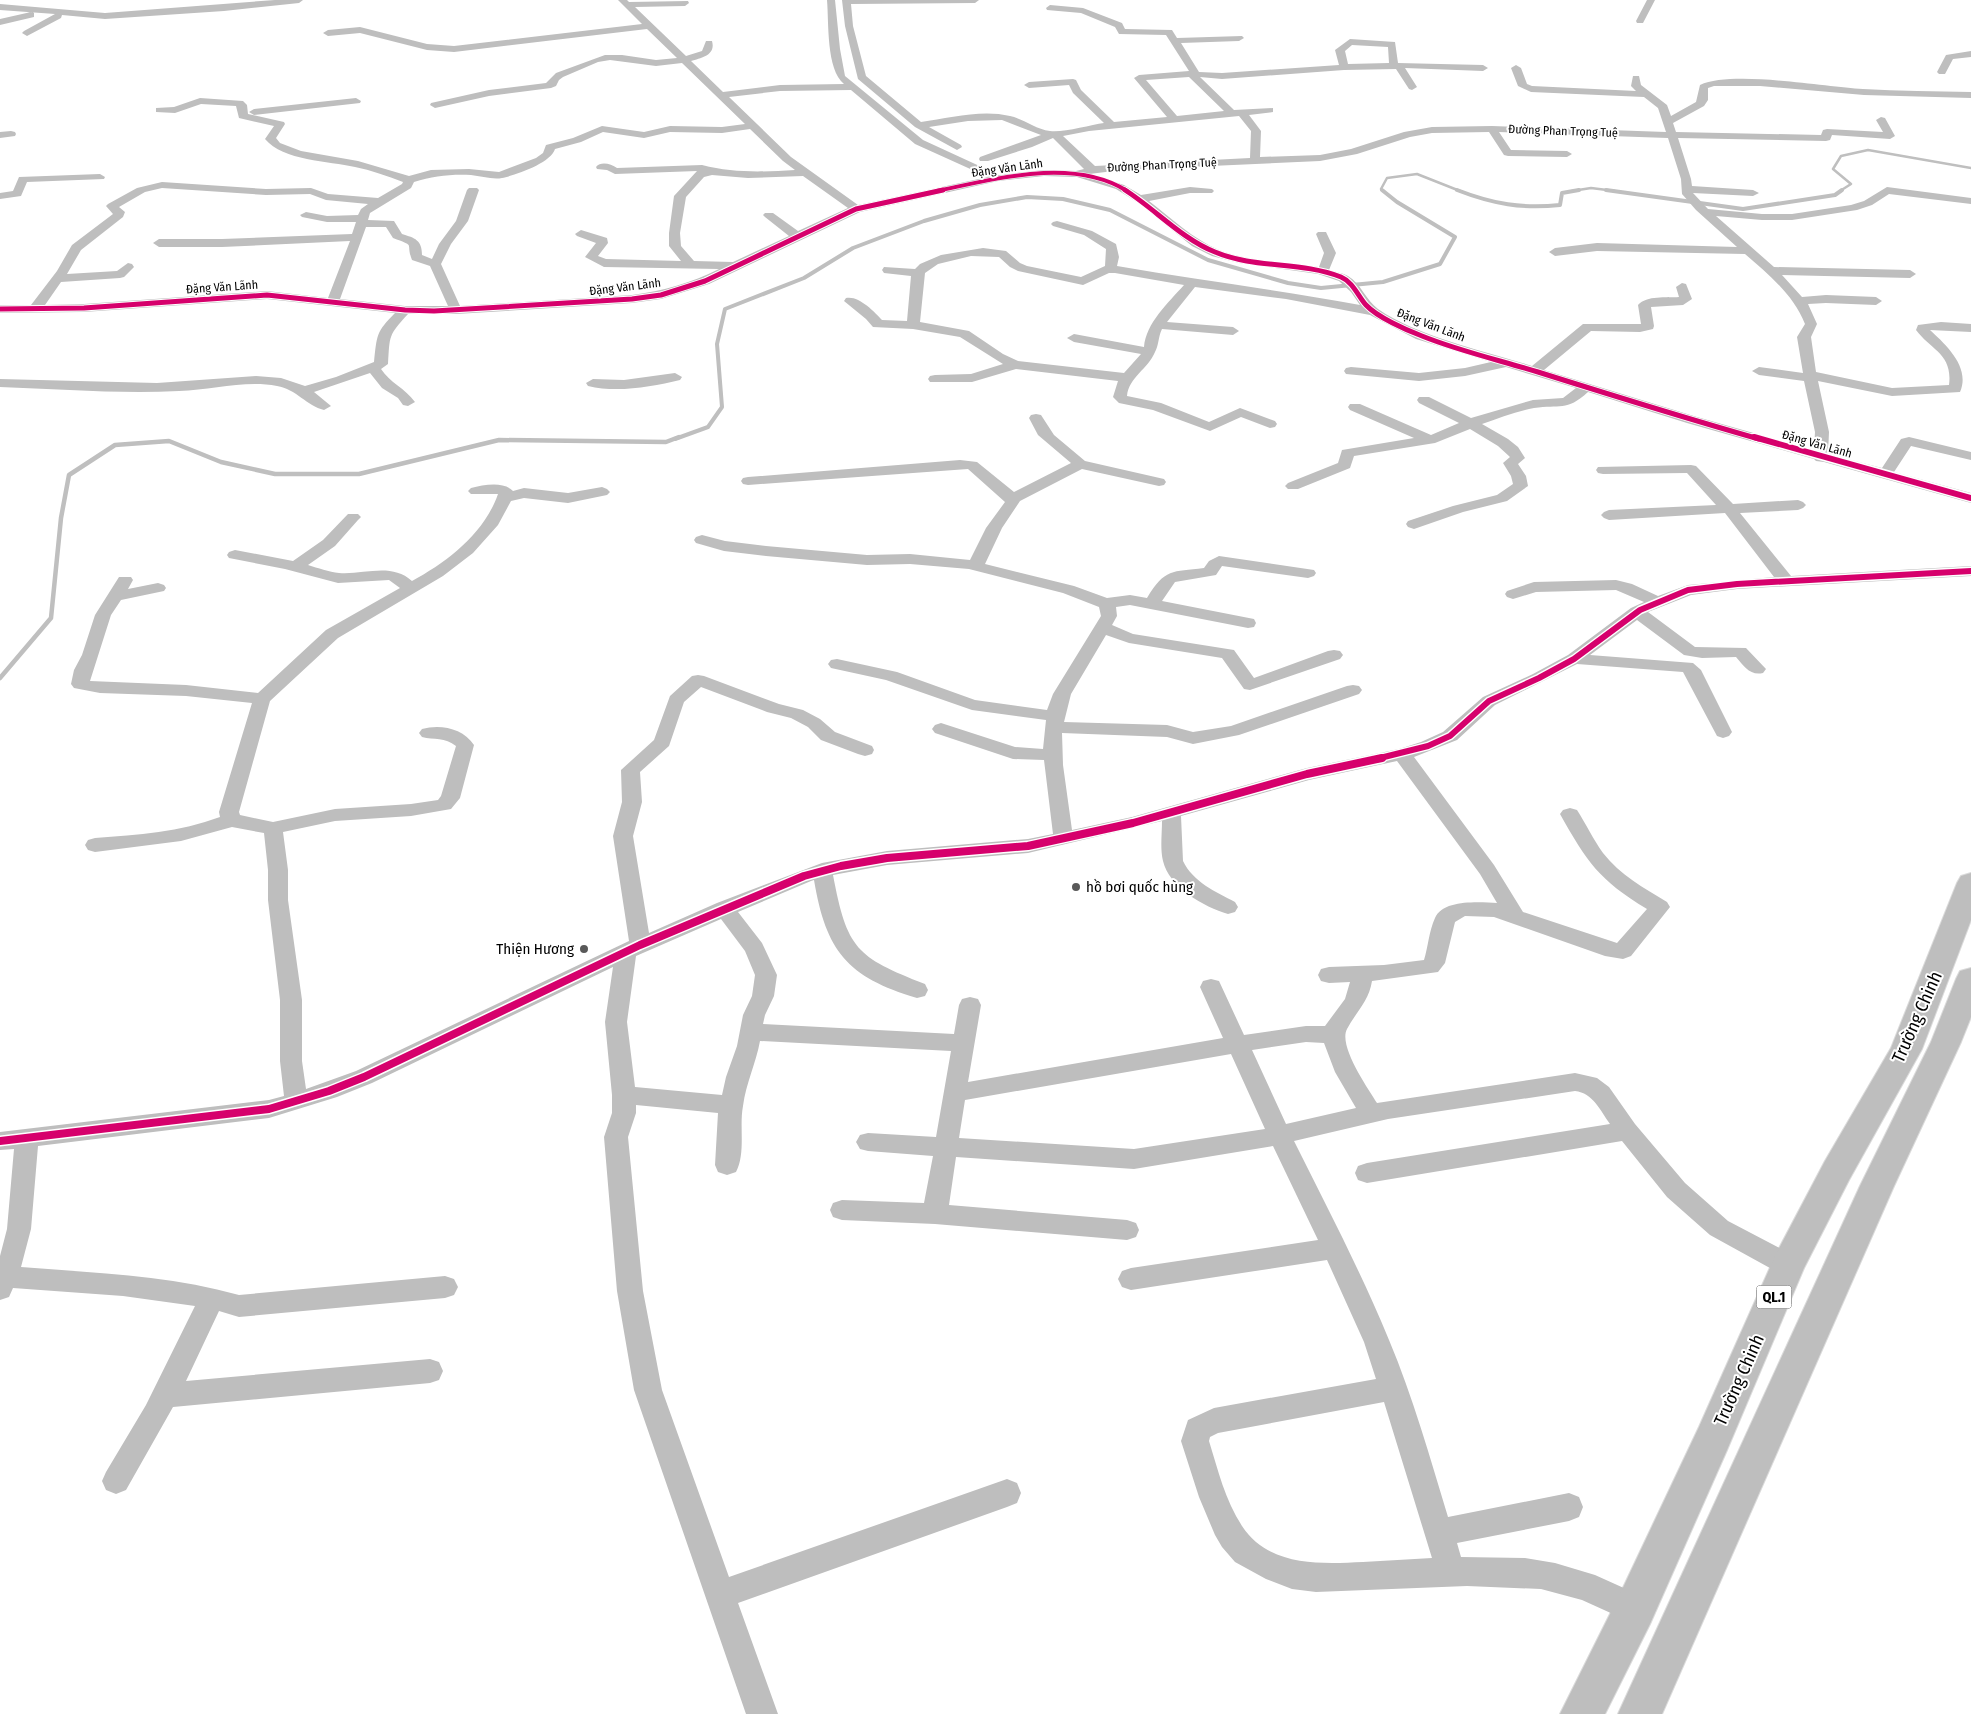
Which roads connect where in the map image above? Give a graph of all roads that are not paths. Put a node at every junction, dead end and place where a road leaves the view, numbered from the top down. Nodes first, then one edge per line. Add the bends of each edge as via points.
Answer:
1 (245, 0) edge
2 (299, 0) edge
3 (824, 0) edge
4 (831, 0) edge
5 (846, 0) edge
6 (975, 0) edge
7 (1082, 0) edge
8 (1651, 0) edge
9 (0, 1) edge
10 (625, 3) edge
11 (686, 3) dead end
12 (0, 7) edge
13 (64, 8) junction
14 (1084, 11) junction
15 (46, 12) junction
16 (1043, 16) dead end
17 (1070, 20) dead end
18 (1104, 20) junction
19 (1640, 21) dead end
20 (0, 22) edge
21 (650, 26) junction
22 (27, 33) dead end
23 (328, 33) dead end
24 (1239, 38) dead end
25 (1175, 41) junction
26 (709, 43) dead end
27 (1971, 54) edge
28 (683, 59) junction
29 (1396, 66) junction
30 (1344, 68) junction
31 (1483, 68) dead end
32 (1516, 68) dead end
33 (1942, 72) dead end
34 (1194, 74) junction
35 (861, 77) junction
36 (1636, 78) dead end
37 (1817, 78) dead end
38 (843, 79) junction
39 (1030, 85) dead end
40 (1412, 87) dead end
41 (853, 88) junction
42 (1824, 88) junction
43 (1645, 94) junction
44 (1971, 95) edge
45 (722, 96) junction
46 (356, 101) dead end
47 (435, 105) dead end
48 (160, 110) dead end
49 (1269, 110) dead end
50 (1236, 113) junction
51 (242, 114) junction
52 (1175, 120) junction
53 (1881, 120) dead end
54 (1669, 121) junction
55 (919, 125) junction
56 (1111, 125) junction
57 (753, 126) junction
58 (575, 127) dead end
59 (602, 129) junction
60 (1492, 129) junction
61 (1053, 134) junction
62 (1672, 135) junction
63 (1568, 154) dead end
64 (977, 155) junction
65 (1255, 160) junction
66 (527, 165) junction
67 (601, 167) dead end
68 (1092, 170) junction
69 (546, 171) dead end
70 (710, 172) junction
71 (807, 172) junction
72 (1078, 174) junction
73 (1020, 175) junction
74 (100, 177) dead end
75 (998, 178) junction
76 (409, 180) junction
77 (473, 190) dead end
78 (1208, 191) dead end
79 (1687, 191) junction
80 (1753, 193) dead end
81 (0, 196) edge
82 (1140, 199) junction
83 (1971, 201) edge
84 (381, 202) junction
85 (856, 209) junction
86 (1705, 212) junction
87 (306, 215) dead end
88 (768, 215) dead end
89 (362, 221) junction
90 (1057, 224) dead end
91 (581, 234) dead end
92 (1322, 234) dead end
93 (797, 236) junction
94 (357, 237) junction
95 (159, 243) dead end
96 (1555, 252) dead end
97 (1749, 252) junction
98 (435, 264) junction
99 (691, 266) junction
100 (736, 266) junction
101 (128, 267) dead end
102 (1111, 268) junction
103 (888, 270) dead end
104 (1770, 271) junction
105 (1322, 272) junction
106 (919, 273) junction
107 (1910, 274) dead end
108 (57, 279) junction
109 (1192, 283) junction
110 (1682, 287) dead end
111 (333, 301) junction
112 (850, 301) dead end
113 (1800, 301) junction
114 (1876, 301) dead end
115 (0, 309) edge
116 (34, 310) junction
117 (405, 310) junction
118 (456, 310) junction
119 (1374, 312) junction
120 (913, 325) junction
121 (1159, 325) junction
122 (1971, 328) edge
123 (1233, 331) dead end
124 (1074, 338) dead end
125 (1149, 352) junction
126 (1015, 364) junction
127 (1505, 364) junction
128 (373, 367) junction
129 (1351, 371) dead end
130 (1759, 371) dead end
131 (1533, 372) junction
132 (1, 376) edge
133 (1810, 376) junction
134 (675, 377) dead end
135 (1128, 378) junction
136 (935, 379) dead end
137 (593, 383) dead end
138 (1584, 388) junction
139 (304, 391) junction
140 (1424, 400) dead end
141 (408, 402) dead end
142 (324, 406) dead end
143 (1355, 407) dead end
144 (1036, 418) dead end
145 (1270, 424) dead end
146 (1468, 424) junction
147 (1430, 440) junction
148 (1971, 456) edge
149 (1821, 458) junction
150 (1080, 464) junction
151 (1603, 470) dead end
152 (1885, 475) junction
153 (748, 481) dead end
154 (1159, 482) dead end
155 (1294, 486) dead end
156 (476, 492) dead end
157 (602, 492) dead end
158 (505, 498) junction
159 (1971, 498) edge
160 (1013, 499) junction
161 (1798, 505) dead end
162 (1730, 510) junction
163 (1609, 515) dead end
164 (353, 517) dead end
165 (1414, 524) dead end
166 (702, 540) dead end
167 (235, 555) dead end
168 (976, 565) junction
169 (296, 566) junction
170 (1971, 571) edge
171 (1308, 573) dead end
172 (125, 580) dead end
173 (1786, 581) junction
174 (158, 588) dead end
175 (408, 589) junction
176 (1513, 594) dead end
177 (115, 596) junction
178 (1657, 602) junction
179 (1105, 603) junction
180 (1153, 603) junction
181 (1637, 612) junction
182 (1248, 623) dead end
183 (1102, 627) junction
184 (1334, 655) dead end
185 (1574, 659) junction
186 (1688, 659) junction
187 (837, 664) dead end
188 (1757, 669) dead end
189 (1353, 690) dead end
190 (262, 699) junction
191 (1054, 722) junction
192 (941, 729) dead end
193 (1723, 732) dead end
194 (428, 733) dead end
195 (865, 750) dead end
196 (1402, 754) junction
197 (1054, 755) junction
198 (1171, 813) junction
199 (1570, 814) dead end
200 (231, 820) junction
201 (273, 828) junction
202 (1064, 839) junction
203 (95, 845) dead end
204 (822, 870) junction
205 (1971, 883) edge
206 (724, 908) junction
207 (1228, 908) dead end
208 (1515, 916) junction
209 (633, 948) junction
210 (1362, 974) junction
211 (1329, 975) dead end
212 (1971, 979) edge
213 (1211, 987) dead end
214 (917, 990) dead end
215 (970, 1005) dead end
216 (750, 1032) junction
217 (1333, 1035) junction
218 (963, 1043) junction
219 (1238, 1044) junction
220 (955, 1093) junction
221 (624, 1095) junction
222 (296, 1102) junction
223 (731, 1105) junction
224 (1371, 1114) junction
225 (1627, 1131) junction
226 (1279, 1134) junction
227 (27, 1138) junction
228 (0, 1141) edge
229 (868, 1142) dead end
230 (946, 1148) junction
231 (727, 1165) dead end
232 (1367, 1173) dead end
233 (842, 1210) dead end
234 (935, 1214) junction
235 (1127, 1230) dead end
236 (1334, 1248) junction
237 (1788, 1265) junction
238 (1131, 1279) dead end
239 (2, 1282) edge
240 (445, 1287) dead end
241 (212, 1298) junction
242 (430, 1371) dead end
243 (1392, 1388) junction
244 (166, 1395) junction
245 (116, 1481) dead end
246 (1007, 1493) dead end
247 (1569, 1507) dead end
248 (1438, 1533) junction
249 (1451, 1573) junction
250 (719, 1595) junction
251 (1635, 1608) junction
252 (762, 1714) edge
253 (1582, 1714) edge
254 (1640, 1714) edge

1 - 13 street via 108,10
2 - 13 street via 119,15
3 - 4 street
4 - 38 street via 837,66
5 - 6 street
5 - 35 street
7 - 14 street via 1080,7
8 - 19 street
9 - 13 street
10 - 11 street
10 - 21 street
12 - 15 street
13 - 15 street
13 - 22 street
14 - 16 street via 1051,5
14 - 18 street
15 - 20 street
17 - 18 street
18 - 25 street via 1120,26 1122,32 1169,32
21 - 23 street via 454,49 427,47 360,30
21 - 28 street
24 - 25 street
25 - 34 street
26 - 28 street via 704,54
27 - 33 street via 1949,57
28 - 45 street
28 - 47 street via 657,64 607,57 560,74 548,86 489,93
29 - 30 street
29 - 30 street via 1392,44 1350,42 1340,50
29 - 31 street
29 - 40 street
30 - 34 street via 1222,76
32 - 43 street via 1523,86 1531,89
34 - 50 street
34 - 52 street via 1139,78
35 - 38 street
35 - 55 street
36 - 43 street via 1636,86
37 - 42 street
38 - 41 street
39 - 56 street via 1073,82 1076,90
41 - 45 street via 780,88
41 - 75 street via 918,142
42 - 44 street
42 - 54 street via 1760,83 1707,84 1703,87 1700,104
43 - 54 street via 1663,106
45 - 57 street
46 - 51 street via 288,104
48 - 51 street via 175,110 200,101 219,101 242,105
49 - 50 street
50 - 52 street
50 - 65 street via 1256,131
51 - 76 street via 247,118 280,124 270,139 278,145
52 - 56 street
53 - 62 street, Đường Phan Trọng Tuệ via 1890,136 1832,132 1827,132 1826,138
54 - 62 street
55 - 61 street via 1002,117
55 - 64 street via 946,142
56 - 61 street
57 - 59 street via 722,130 670,129 644,135
57 - 71 street via 787,159
58 - 59 street
59 - 66 street via 550,147 546,156
60 - 62 street, Đường Phan Trọng Tuệ
60 - 63 street via 1508,152
60 - 65 street, Đường Phan Trọng Tuệ via 1425,130 1336,156
61 - 64 street via 1028,145
61 - 68 street
62 - 79 street
64 - 73 street
65 - 68 street, Đường Phan Trọng Tuệ
66 - 69 street
66 - 76 street via 500,175 440,173
67 - 70 street via 615,171 702,168
68 - 72 street, Đường Phan Trọng Tuệ
70 - 71 street via 764,175
70 - 99 street via 700,174 680,196 675,246
71 - 85 street
72 - 73 street, Đặng Văn Lãnh
72 - 82 street, Đặng Văn Lãnh via 1120,186
73 - 75 street, Đặng Văn Lãnh
74 - 81 street via 23,179 17,194
75 - 85 street, Đặng Văn Lãnh
76 - 84 street via 407,186
77 - 98 street via 462,221 444,244
78 - 82 street via 1190,190
79 - 80 street
79 - 86 street
82 - 105 street, Đặng Văn Lãnh via 1196,243 1216,253
83 - 86 street via 1887,190 1868,203 1853,208 1792,217
84 - 89 street via 365,212
84 - 108 street via 326,197 311,191 266,192 162,185 148,188 112,206 119,215 76,248
85 - 93 street, Đặng Văn Lãnh
86 - 97 street
87 - 89 street
88 - 93 street
89 - 94 street
89 - 98 street via 390,223 397,236 416,245 416,257
90 - 102 street via 1088,233 1112,247
91 - 99 street via 603,240 591,257 598,262
92 - 105 street via 1331,254
93 - 100 street, Đặng Văn Lãnh
94 - 95 street via 222,244
94 - 111 street
96 - 97 street via 1597,248
97 - 104 street
98 - 118 street
99 - 100 street
100 - 118 street, Đặng Văn Lãnh via 690,287 640,299
101 - 108 street via 120,274
102 - 106 street via 1084,282 1017,267 1004,254 959,250 926,265
102 - 109 street
103 - 106 street
104 - 107 street
104 - 113 street
105 - 119 street, Đặng Văn Lãnh via 1342,278
106 - 120 street
108 - 116 street
109 - 119 street via 1286,295
109 - 121 street
110 - 131 street via 1686,299 1683,301 1650,302 1644,306 1648,326 1584,329
111 - 116 street, Đặng Văn Lãnh via 255,295
111 - 117 street, Đặng Văn Lãnh
112 - 120 street via 878,324
113 - 114 street
113 - 133 street via 1812,323 1804,337
115 - 116 street, Đặng Văn Lãnh
117 - 118 street, Đặng Văn Lãnh
117 - 128 street via 382,337 382,361
119 - 127 street, Đặng Văn Lãnh via 1421,336
120 - 126 street via 964,334 998,357
121 - 123 street
121 - 125 street via 1152,336
122 - 133 street via 1939,325 1922,330 1948,351 1953,361 1955,389 1892,392
124 - 125 street
125 - 135 street
126 - 135 street
126 - 136 street via 972,378
127 - 129 street via 1419,377
127 - 131 street, Đặng Văn Lãnh
128 - 139 street
128 - 141 street via 379,377
130 - 133 street
131 - 138 street, Đặng Văn Lãnh
132 - 139 street via 166,387 258,380 280,382
133 - 149 street via 1822,432
134 - 137 street via 606,386
135 - 145 street via 1119,393 1124,400 1156,406 1210,427 1240,412
138 - 146 street via 1565,402 1533,404
138 - 149 street, Đặng Văn Lãnh
139 - 142 street
140 - 146 street
143 - 147 street
144 - 150 street via 1045,436
146 - 147 street
146 - 165 street via 1501,441 1517,455 1518,458 1510,463 1519,475 1520,486 1502,498
147 - 155 street via 1347,453 1345,465
148 - 152 street via 1909,441
149 - 152 street, Đặng Văn Lãnh
150 - 154 street
150 - 160 street
151 - 162 street via 1691,469
152 - 159 street, Đặng Văn Lãnh
153 - 160 street via 968,464
156 - 158 street via 498,489 506,492
157 - 158 street via 568,498 524,493
158 - 175 street via 490,528 472,545 423,582
160 - 168 street
161 - 162 street
162 - 163 street
162 - 173 street
164 - 169 street via 329,543
166 - 168 street via 775,552
167 - 169 street
168 - 179 street via 980,570 1068,588
169 - 175 street via 338,578 390,575 408,584
170 - 173 street
171 - 180 street via 1219,562 1210,572 1168,580
172 - 177 street
173 - 178 street via 1700,588
174 - 177 street
175 - 190 street via 332,634
176 - 178 street via 1534,587 1616,585
177 - 190 street via 103,616 80,684 94,688 191,690
178 - 181 street
179 - 180 street via 1130,600
179 - 183 street via 1109,616
180 - 182 street
181 - 185 street
181 - 186 street
183 - 184 street via 1130,638 1228,654 1250,685
183 - 191 street via 1056,705
185 - 186 street
185 - 196 street via 1489,701 1450,736
186 - 188 street via 1702,653 1740,652
186 - 193 street
187 - 191 street via 891,676 972,705
189 - 191 street via 1242,728 1193,738 1167,731
190 - 200 street via 228,812
191 - 197 street
192 - 197 street via 1013,753
194 - 201 street via 447,733 459,737 465,745 450,798 444,805 335,816
195 - 209 street via 828,736 797,714 698,680 682,692 673,707 662,742 633,766 629,774 633,792 623,836 636,909
196 - 198 street via 1307,774
196 - 208 street via 1487,870
197 - 202 street via 1056,798
198 - 202 street
198 - 207 street via 1175,868 1194,888
199 - 208 street via 1607,871 1660,907 1619,952
200 - 201 street
200 - 203 street via 175,836
201 - 222 street via 278,900 291,1000 291,1061
202 - 204 street via 1007,849 887,858
204 - 206 street
204 - 214 street via 834,927 846,950 875,973
205 - 237 highway, Trường Chinh / QL.1 via 1906,1049
206 - 209 street
206 - 216 street via 754,948 766,975 763,996
208 - 210 street via 1488,909 1465,909 1452,913 1445,918 1434,963 1430,967
209 - 221 street via 616,1022
209 - 222 street via 364,1077
210 - 211 street
210 - 217 street via 1358,997
212 - 254 highway via 1946,1042 1877,1186
213 - 219 street
215 - 218 street
216 - 218 street
216 - 223 street
217 - 219 street via 1306,1034
217 - 224 street via 1336,1051
218 - 220 street
219 - 220 street
219 - 226 street
220 - 230 street
221 - 223 street
221 - 250 street via 624,1113 616,1132 618,1174 630,1291 648,1390
222 - 227 street via 269,1110
223 - 231 street
224 - 225 street via 1575,1082 1589,1084 1601,1093
224 - 226 street
225 - 232 street
225 - 237 street via 1676,1190 1719,1228
226 - 230 street via 1134,1160
226 - 236 street
227 - 228 street
227 - 239 street via 19,1229
229 - 230 street
230 - 234 street
233 - 234 street
234 - 235 street
236 - 238 street
236 - 243 street via 1377,1342
237 - 251 highway, Trường Chinh / QL.1
239 - 241 street via 143,1288
240 - 241 street via 239,1306
241 - 244 street
242 - 244 street
243 - 248 street
243 - 249 street via 1214,1421 1198,1428 1195,1441 1220,1516 1241,1548 1265,1563 1297,1576
244 - 245 street
246 - 250 street
247 - 248 street
248 - 249 street
249 - 251 street via 1525,1573 1561,1577 1587,1585
250 - 252 street
251 - 253 highway, Trường Chinh / QL.1

